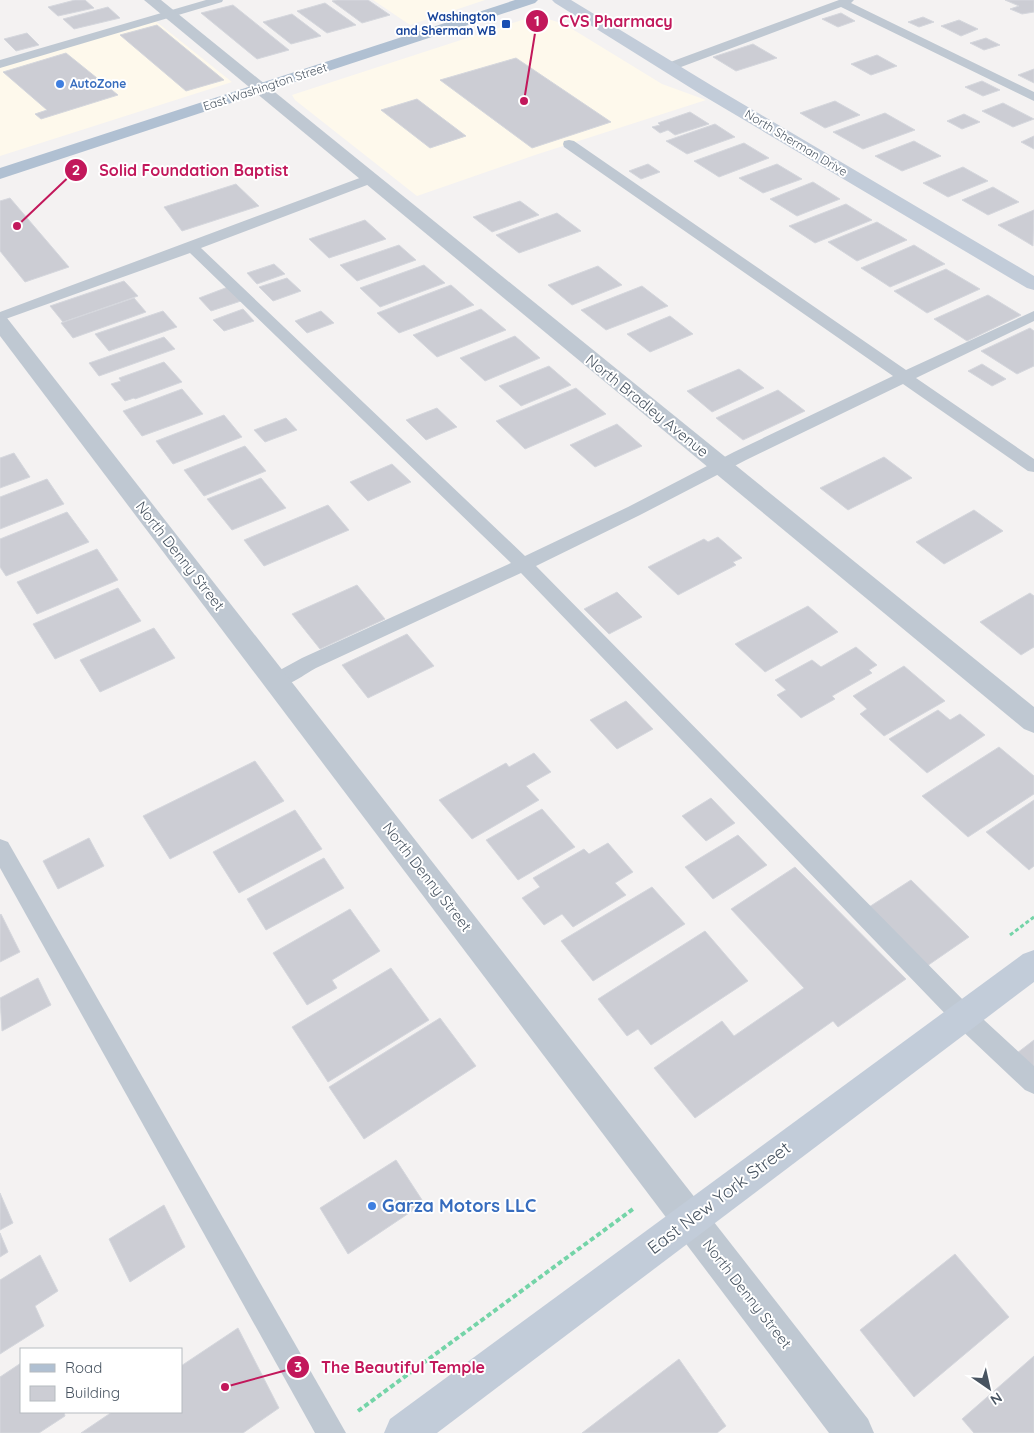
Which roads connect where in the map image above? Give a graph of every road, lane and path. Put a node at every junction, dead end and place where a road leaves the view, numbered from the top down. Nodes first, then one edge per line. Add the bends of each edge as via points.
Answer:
1 (152, 0) edge
2 (218, 0) edge
3 (530, 0) edge
4 (560, 0) edge
5 (845, 1) edge
6 (169, 14) junction
7 (0, 52) edge
8 (5, 63) edge
9 (669, 67) junction
10 (261, 88) junction
11 (1034, 98) edge
12 (569, 144) dead end
13 (0, 174) edge
14 (370, 178) junction
15 (192, 247) junction
16 (1034, 284) edge
17 (1034, 315) edge
18 (0, 317) edge
19 (0, 322) edge
20 (905, 378) junction
21 (721, 466) junction
22 (1034, 466) edge
23 (523, 564) junction
24 (276, 681) junction
25 (1034, 722) edge
26 (0, 848) edge
27 (1034, 964) edge
28 (963, 1016) junction
29 (1034, 1082) edge
30 (626, 1214) dead end
31 (690, 1220) junction
32 (331, 1432) edge
33 (404, 1433) edge
34 (854, 1433) edge

1 - 6 street, North Bradley Avenue
2 - 6 lane
3 - 10 main road, East Washington Street
4 - 9 main road, North Sherman Drive
5 - 9 lane
5 - 11 lane
6 - 8 lane
6 - 10 street, North Bradley Avenue
7 - 8 lane
9 - 16 main road, North Sherman Drive
10 - 13 main road, East Washington Street
10 - 14 street, North Bradley Avenue
12 - 20 lane
14 - 15 lane
14 - 21 street, North Bradley Avenue
15 - 18 lane
15 - 23 lane
17 - 20 lane
19 - 24 street, North Denny Street
20 - 21 lane
20 - 22 lane
21 - 23 lane
21 - 25 street, North Bradley Avenue
23 - 24 lane
23 - 28 lane
24 - 31 street, North Denny Street
26 - 32 lane
27 - 28 main road, East New York Street
28 - 29 lane
28 - 31 main road, East New York Street
30 - 32 path
31 - 33 main road, East New York Street
31 - 34 street, North Denny Street

